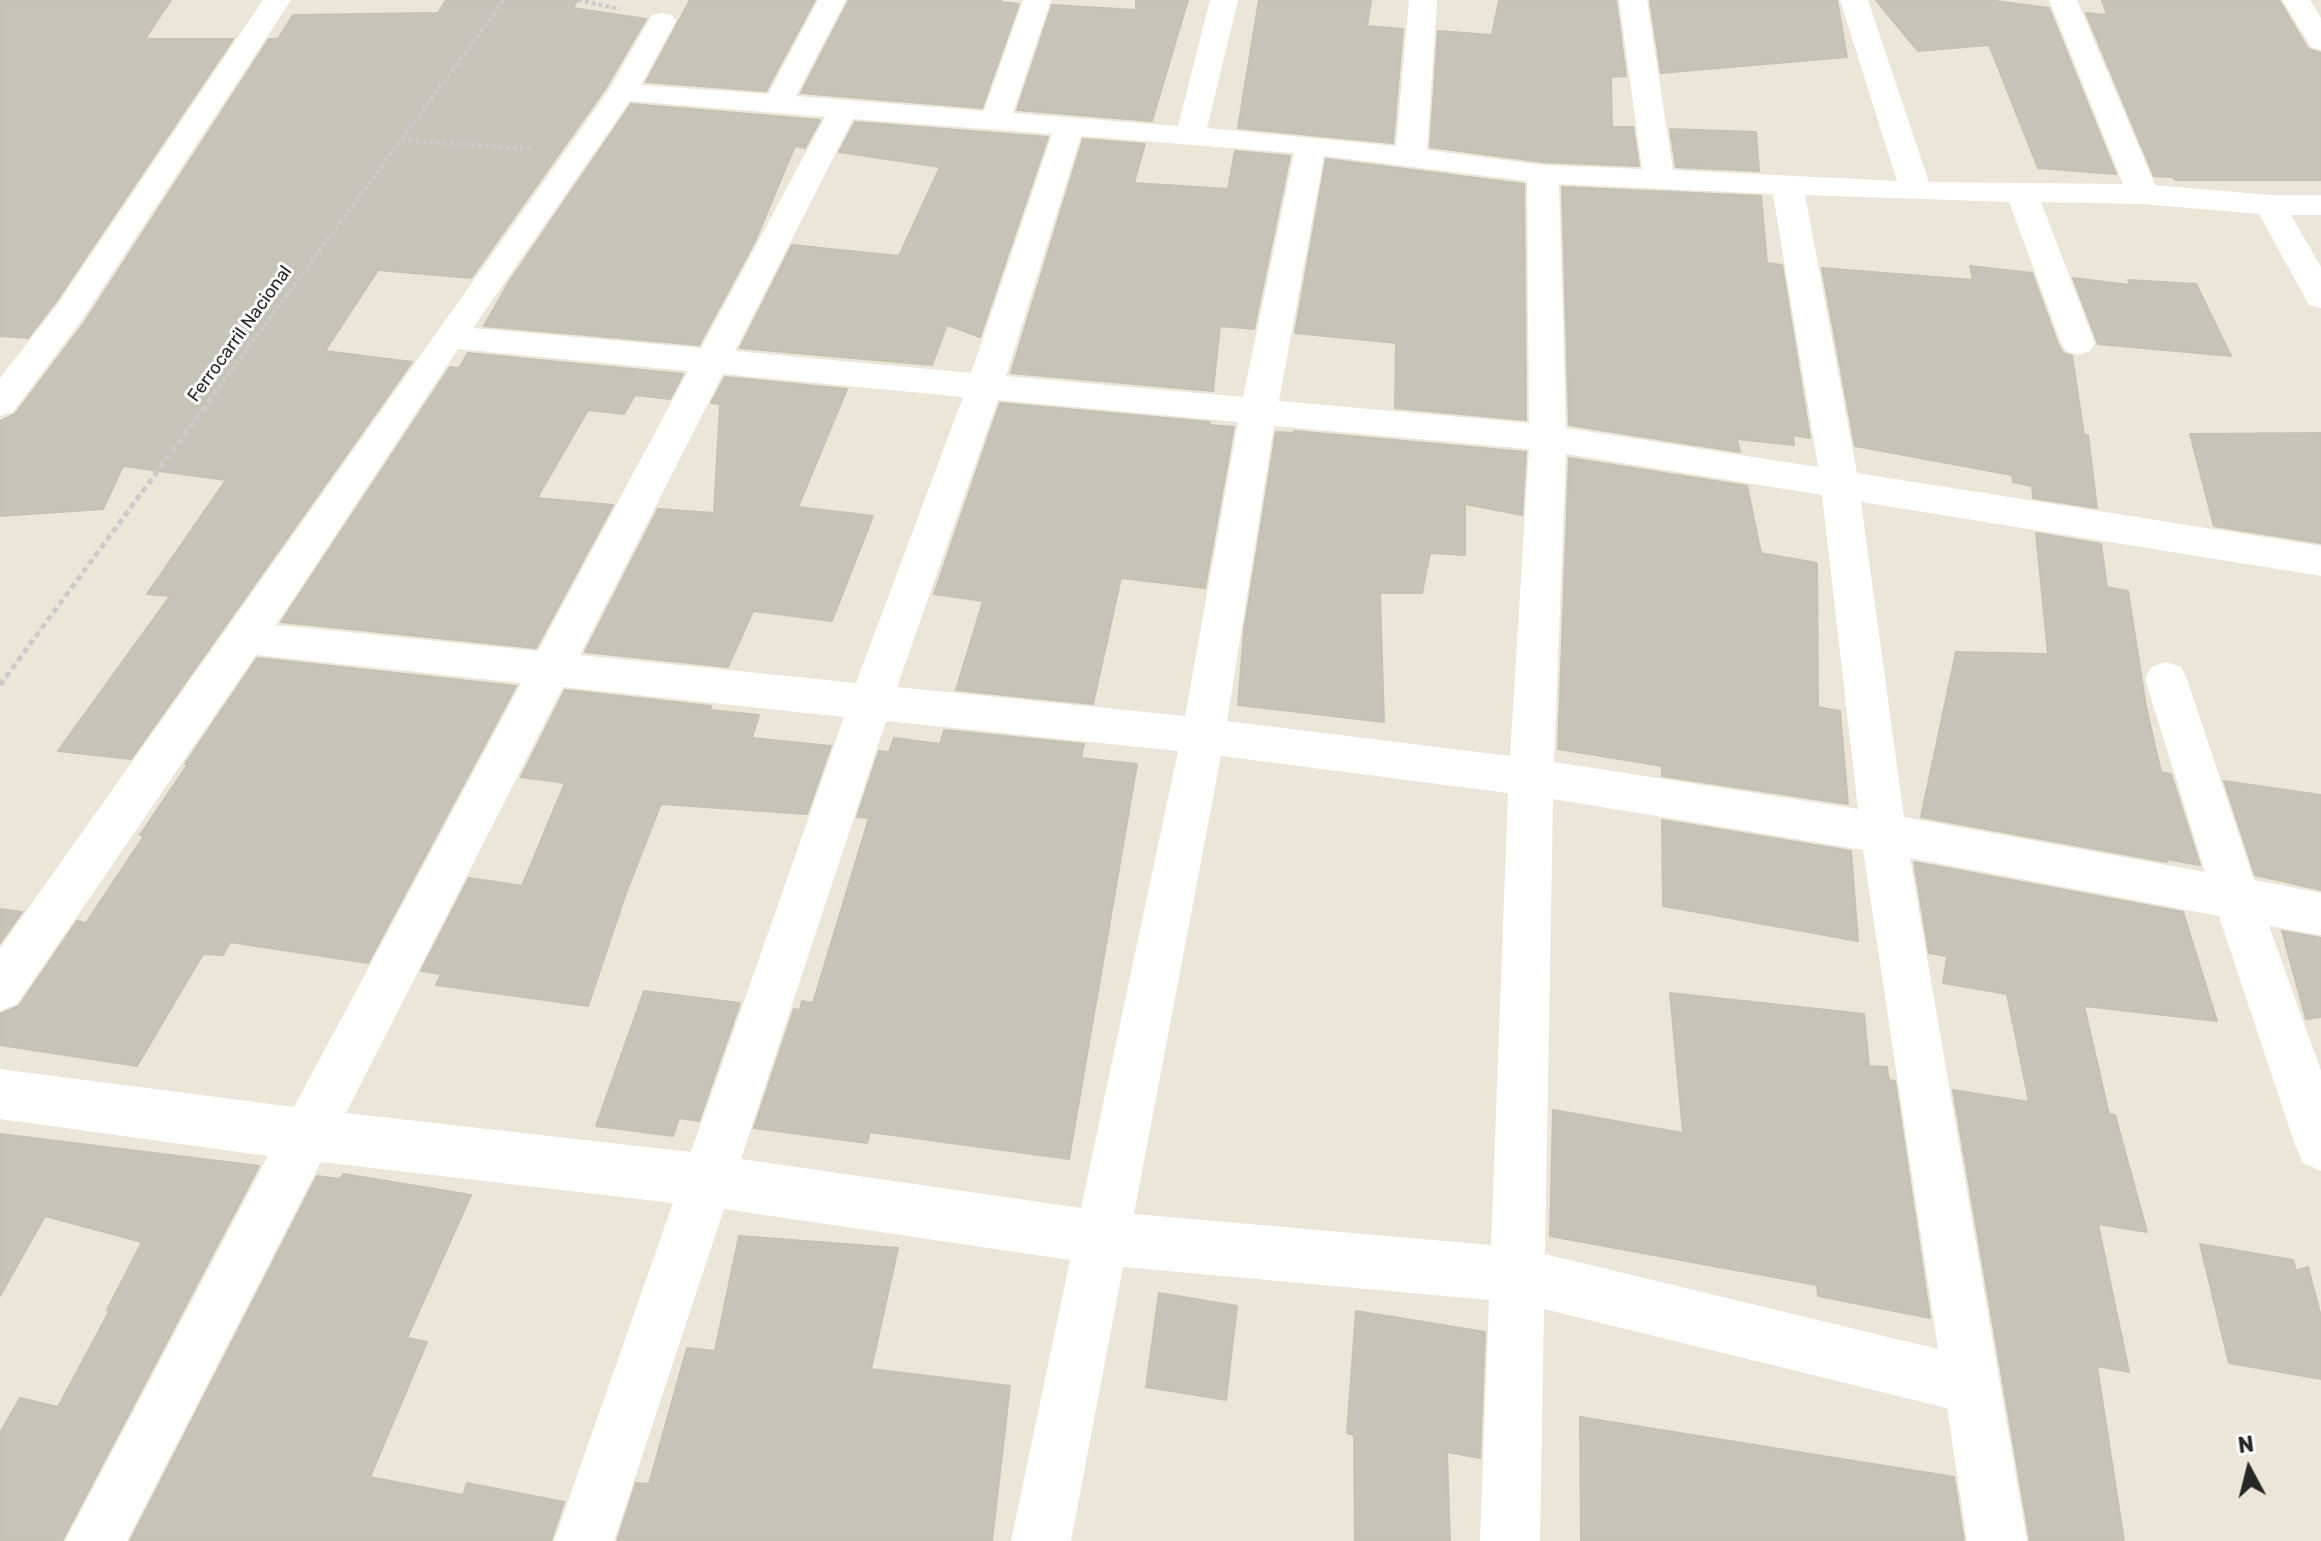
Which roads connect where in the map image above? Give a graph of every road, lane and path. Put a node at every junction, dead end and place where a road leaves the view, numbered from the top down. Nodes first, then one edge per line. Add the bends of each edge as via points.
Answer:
1 (277, 0) edge
2 (504, 0) edge
3 (832, 0) edge
4 (1037, 0) edge
5 (1224, 0) edge
6 (1423, 0) edge
7 (1633, 0) edge
8 (1854, 0) edge
9 (2063, 0) edge
10 (2296, 0) edge
11 (662, 21) dead end
12 (2321, 41) edge
13 (622, 92) junction
14 (777, 105) junction
15 (843, 110) junction
16 (995, 121) junction
17 (1069, 127) junction
18 (1190, 136) junction
19 (401, 140) junction
20 (1311, 145) junction
21 (580, 152) junction
22 (1411, 156) junction
23 (1543, 174) junction
24 (1659, 181) junction
25 (1787, 186) junction
26 (1916, 191) junction
27 (2022, 193) junction
28 (2143, 194) junction
29 (2270, 205) junction
30 (2321, 205) edge
31 (2321, 297) edge
32 (449, 337) junction
33 (2078, 343) dead end
34 (712, 361) junction
35 (985, 385) junction
36 (0, 403) edge
37 (1259, 409) junction
38 (1548, 438) junction
39 (1840, 484) junction
40 (2321, 561) edge
41 (245, 638) junction
42 (548, 670) junction
43 (2166, 679) dead end
44 (0, 685) edge
45 (870, 704) junction
46 (1203, 736) junction
47 (1531, 777) junction
48 (1883, 833) junction
49 (2237, 900) junction
50 (2321, 914) edge
51 (0, 988) edge
52 (0, 1094) edge
53 (308, 1135) junction
54 (2321, 1145) edge
55 (706, 1180) junction
56 (1102, 1238) junction
57 (1518, 1275) junction
58 (1970, 1385) junction
59 (95, 1541) edge
60 (584, 1541) edge
61 (1041, 1541) edge
62 (1510, 1541) edge
63 (1997, 1541) edge

1 - 36 street via 69,313
2 - 19 path, Ferrocarril Nacional
3 - 14 street
4 - 16 street
5 - 18 street
6 - 22 street
7 - 24 street
8 - 26 street
9 - 28 street
10 - 12 street
11 - 13 street
13 - 14 street
13 - 21 street
14 - 15 street
15 - 16 street
15 - 34 street
16 - 17 street
17 - 18 street
17 - 35 street
18 - 20 street
19 - 21 path
19 - 44 path, Ferrocarril Nacional
20 - 22 street
20 - 37 street
21 - 32 street
22 - 23 street
23 - 24 street
23 - 38 street
24 - 25 street
25 - 26 street
25 - 39 street
26 - 27 street
27 - 28 street
27 - 33 street
28 - 29 street
29 - 30 street
29 - 31 street
32 - 34 street
32 - 41 street
34 - 35 street
34 - 42 street
35 - 37 street
35 - 45 street
37 - 38 street
37 - 46 street
38 - 39 street
38 - 47 street
39 - 40 street
39 - 48 street
41 - 42 street
41 - 51 street
42 - 45 street
42 - 53 street
43 - 49 street
45 - 46 street
45 - 55 street
46 - 47 street
46 - 56 street
47 - 48 street
47 - 57 street
48 - 49 street
48 - 58 street
49 - 50 street
49 - 54 street
52 - 53 street
53 - 55 street
53 - 59 street
55 - 56 street
55 - 60 street
56 - 57 street
56 - 61 street
57 - 58 street
57 - 62 street
58 - 63 street

